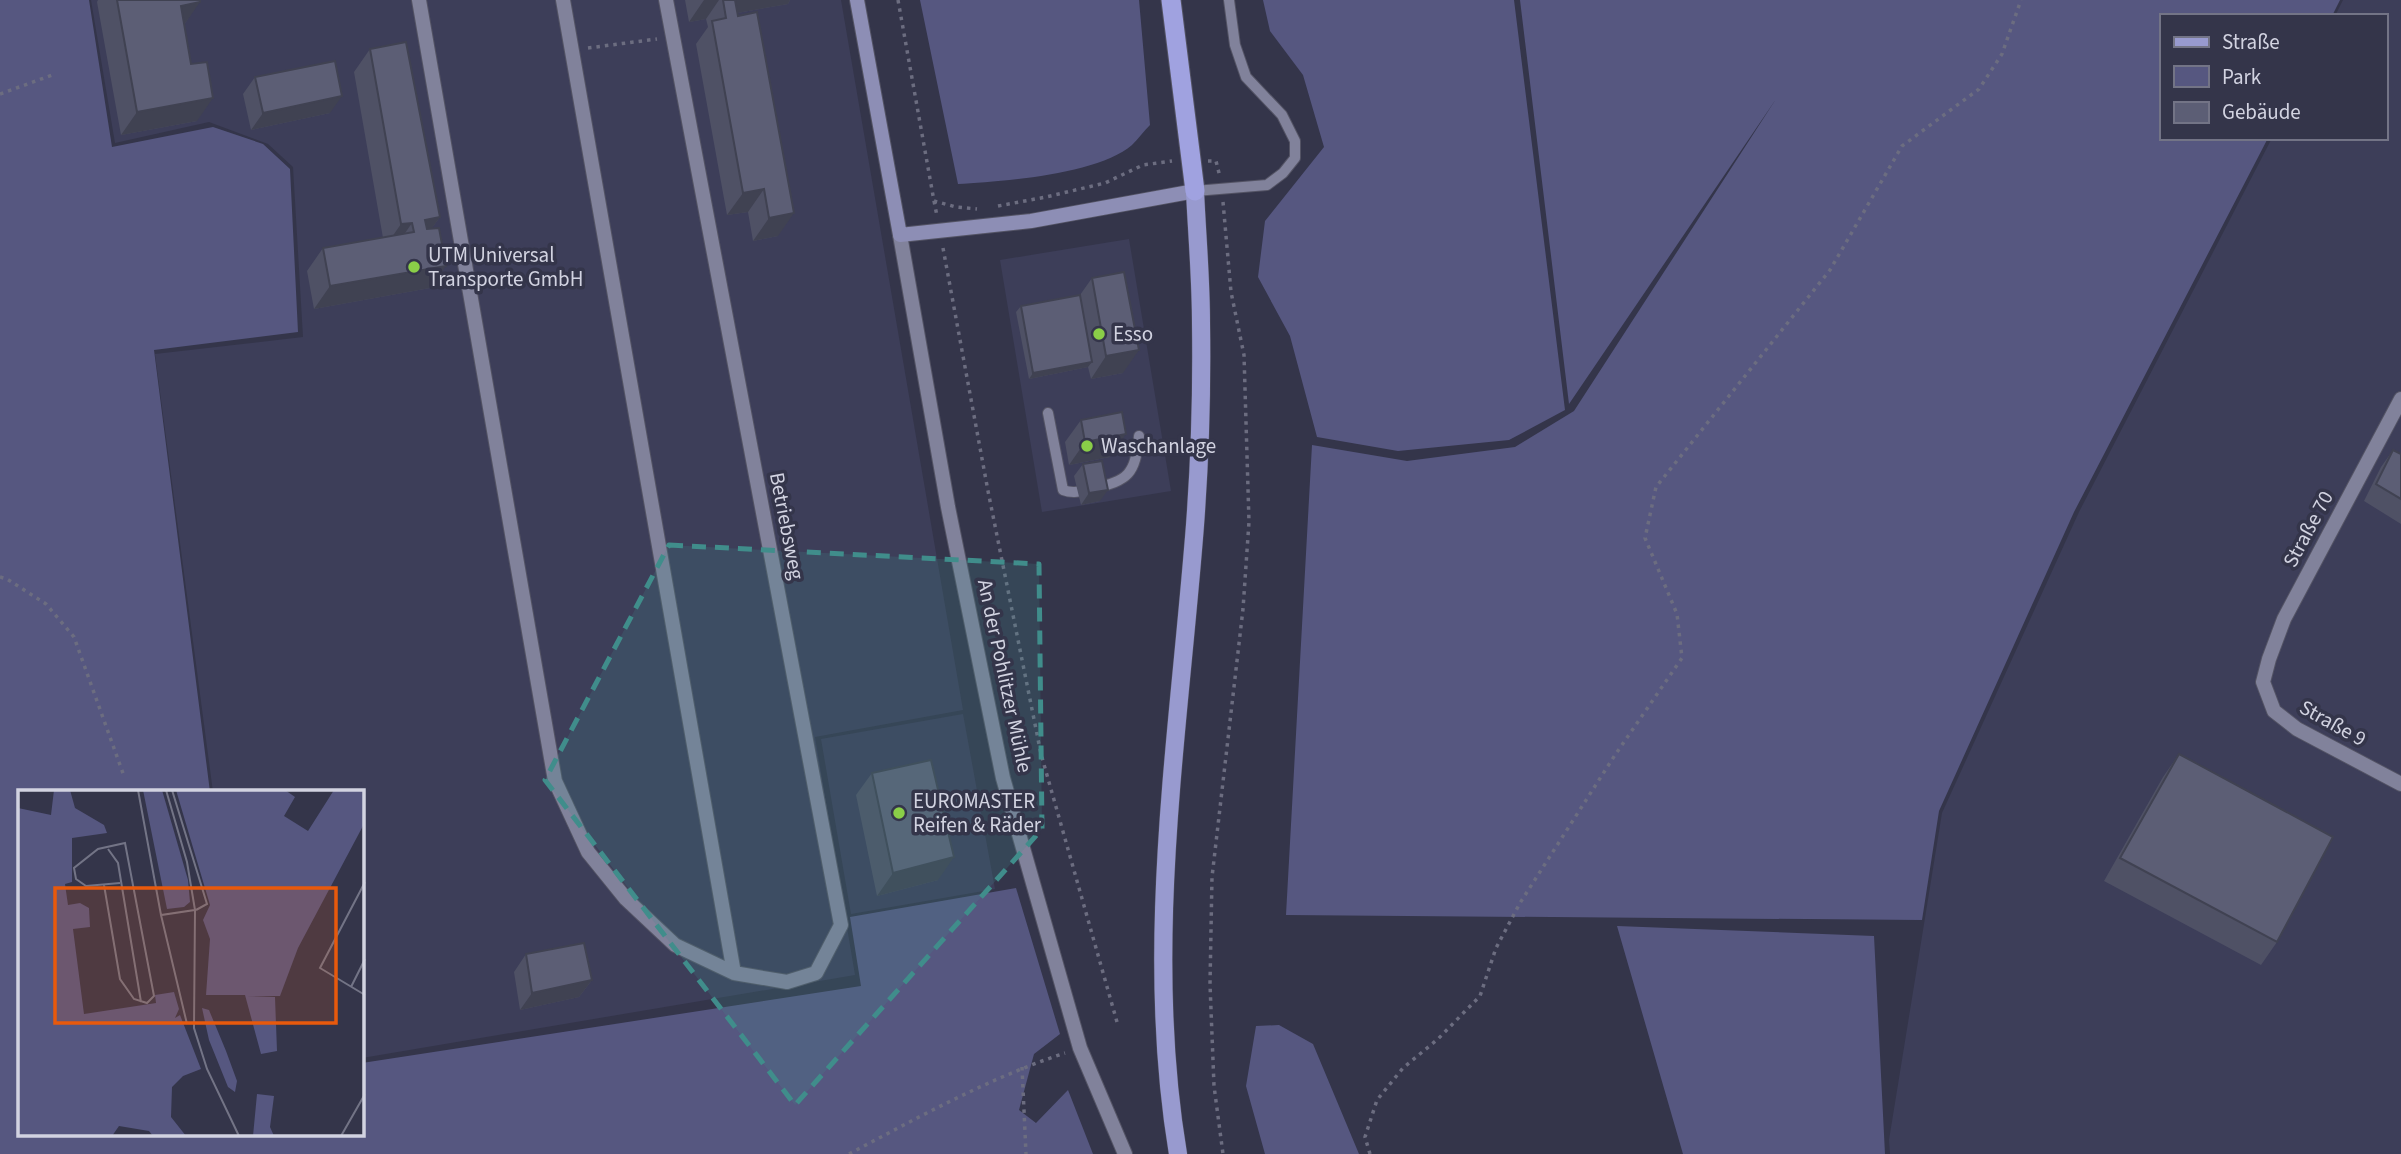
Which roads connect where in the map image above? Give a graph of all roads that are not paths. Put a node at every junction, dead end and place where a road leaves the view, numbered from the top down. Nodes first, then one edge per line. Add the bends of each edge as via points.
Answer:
1 (419, 0) edge
2 (563, 0) edge
3 (666, 0) edge
4 (857, 0) edge
5 (1171, 0) edge
6 (1229, 0) edge
7 (1195, 191) junction
8 (900, 235) junction
9 (2401, 399) edge
10 (1048, 413) dead end
11 (1139, 436) dead end
12 (2263, 682) joint
13 (2401, 784) edge
14 (734, 973) junction
15 (1125, 1154) edge
16 (1178, 1154) edge

1 - 14 street, Betriebsweg via 555,780 587,852 626,899 675,946
2 - 14 street
3 - 14 street, Betriebsweg via 841,925 816,973 787,982
4 - 8 main road, An der Pohlitzer Mühle
5 - 7 highway
6 - 7 lane via 1235,45 1246,77 1282,115 1295,141 1294,158 1268,185
7 - 8 main road via 1031,221
7 - 16 main road via 1201,323 1198,462 1164,937 1165,1013
8 - 15 street, An der Pohlitzer Mühle via 948,507 1003,778 1080,1048
9 - 12 street, Straße 70 via 2284,619
10 - 11 lane via 1063,490 1071,493 1119,483 1136,463
12 - 13 street, Straße 9 via 2274,711 2297,729

